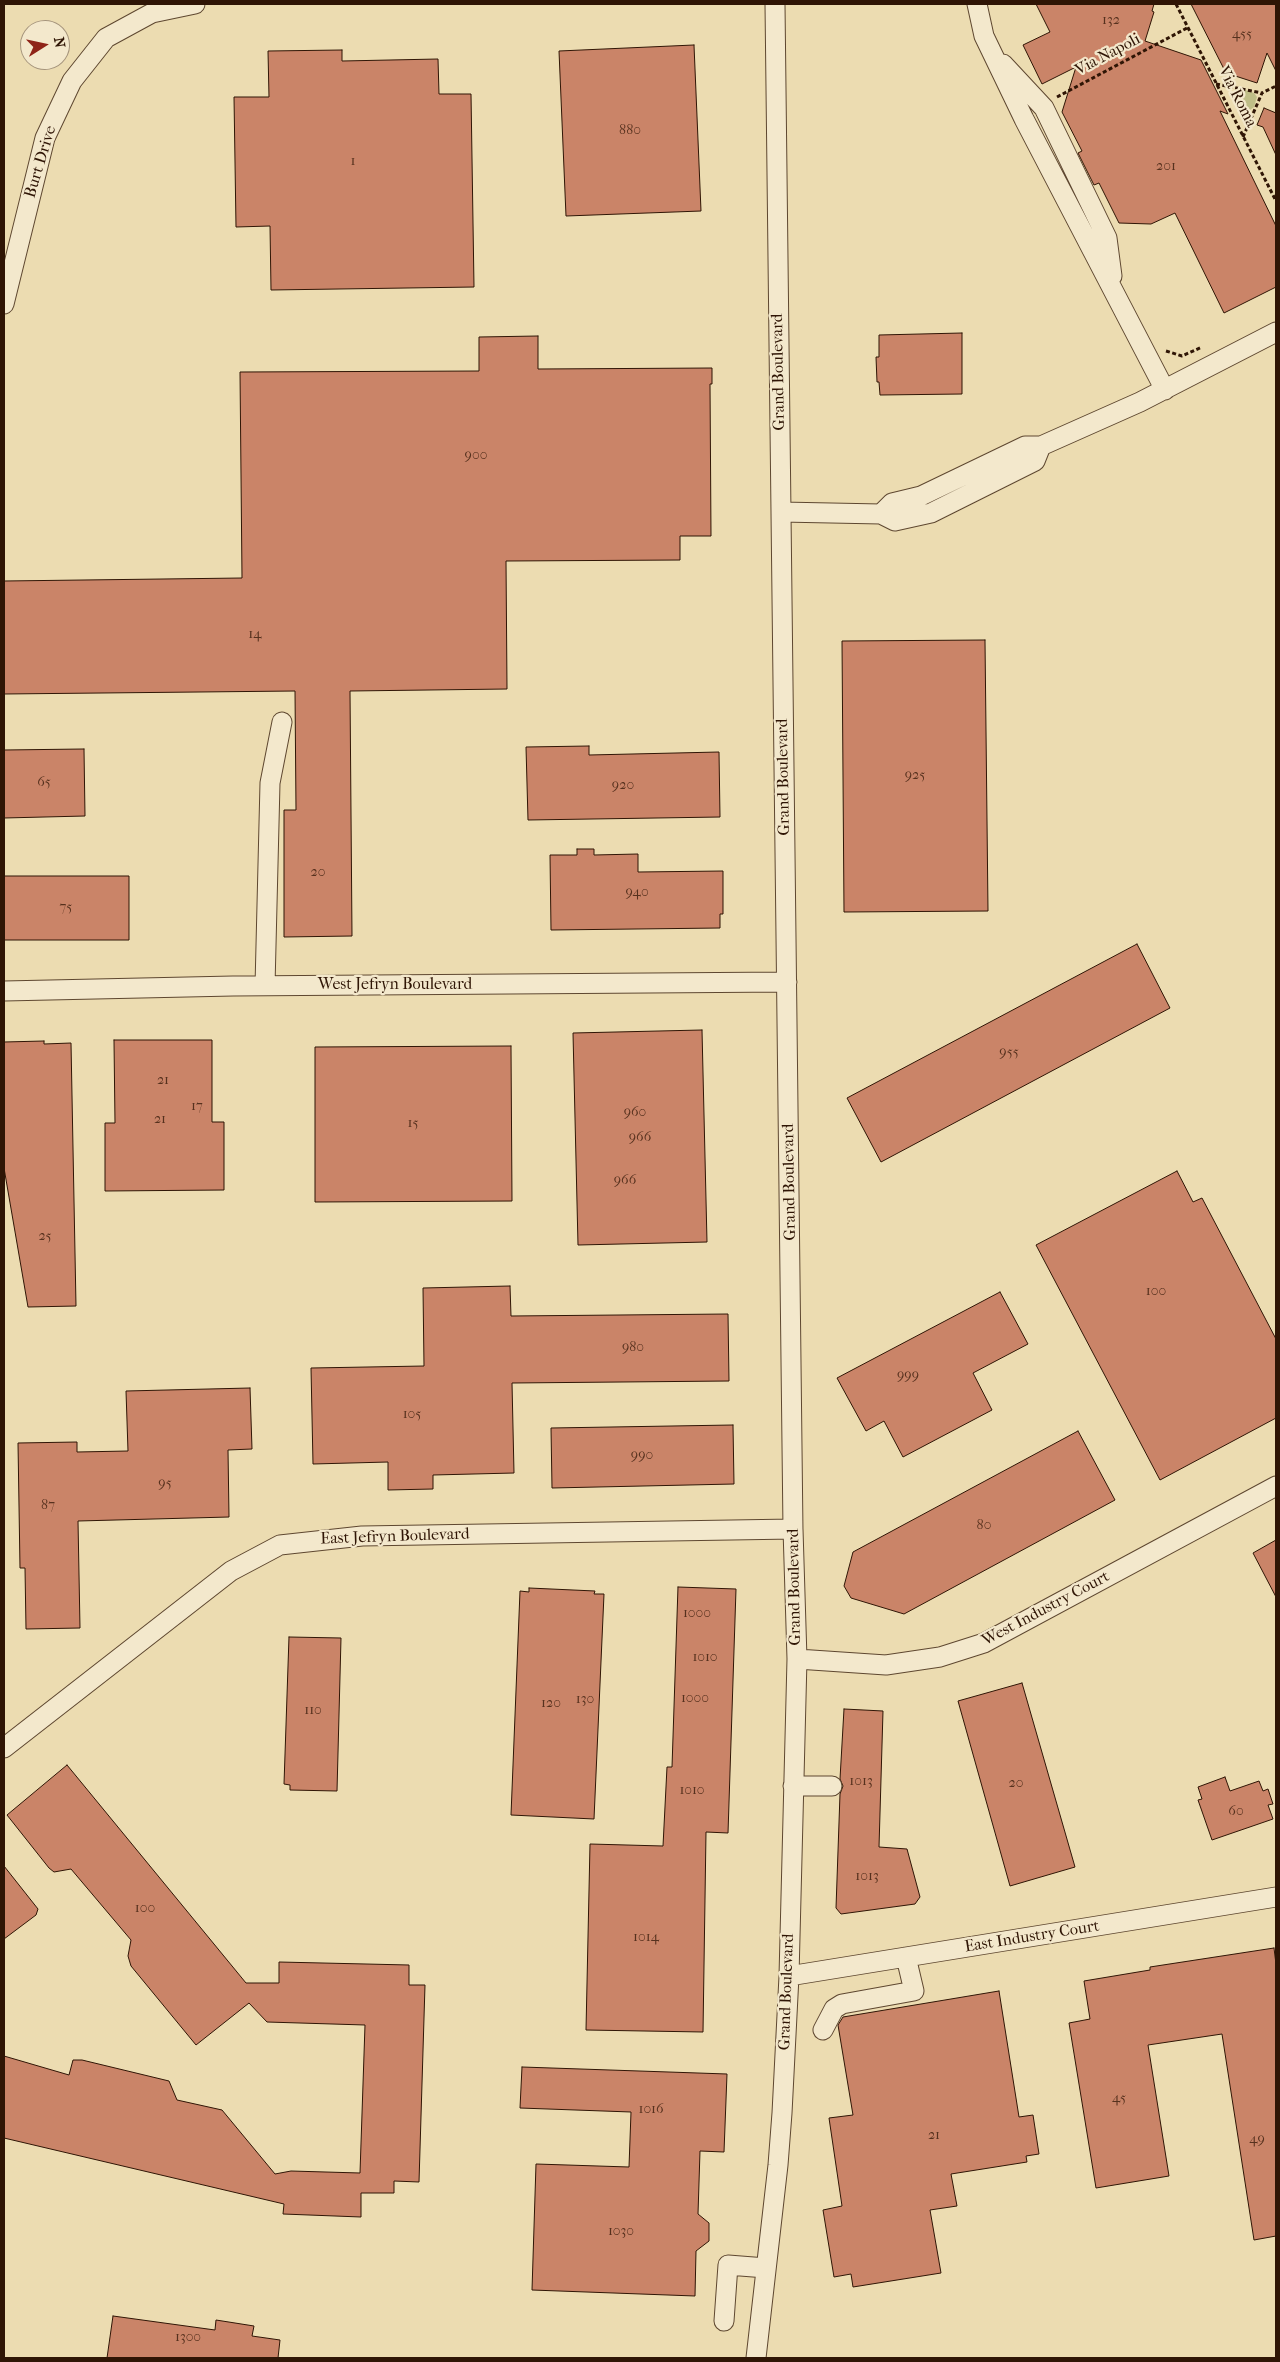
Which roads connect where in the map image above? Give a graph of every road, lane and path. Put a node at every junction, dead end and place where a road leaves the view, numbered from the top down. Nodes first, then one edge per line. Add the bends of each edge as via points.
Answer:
1 (195, 4) edge
2 (775, 4) edge
3 (977, 4) edge
4 (1176, 4) edge
5 (1187, 28) junction
6 (991, 52) junction
7 (1216, 84) junction
8 (1276, 86) edge
9 (1262, 93) junction
10 (1044, 108) junction
11 (1244, 137) junction
12 (1276, 201) edge
13 (1114, 289) junction
14 (4, 304) edge
15 (1276, 332) edge
16 (1165, 390) junction
17 (781, 512) junction
18 (282, 722) dead end
19 (787, 982) junction
20 (265, 986) junction
21 (4, 991) edge
22 (1276, 1486) edge
23 (793, 1529) junction
24 (796, 1659) junction
25 (4, 1748) edge
26 (793, 1786) junction
27 (832, 1786) dead end
28 (1276, 1897) edge
29 (906, 1957) junction
30 (789, 1976) junction
31 (823, 2030) dead end
32 (766, 2268) junction
33 (724, 2321) dead end
34 (756, 2358) edge

1 - 14 street, Burt Drive via 152,13 106,38 72,81 45,138
2 - 17 street, Grand Boulevard
3 - 6 street
4 - 5 path, Via Roma
5 - 7 path, Via Roma
5 - 10 path, Via Napoli via 1050,100
6 - 10 street
6 - 13 street
7 - 9 path
7 - 11 path, Via Roma
8 - 9 path
9 - 11 path
10 - 13 street via 1107,238
11 - 12 path, Via Roma
13 - 16 street
15 - 16 street
16 - 17 street via 1041,446 1035,461 931,513 895,521 882,514
17 - 19 street, Grand Boulevard
18 - 20 street via 270,783
19 - 20 street, West Jefryn Boulevard
19 - 23 street, Grand Boulevard
20 - 21 street, West Jefryn Boulevard
22 - 24 street, West Industry Court via 984,1643 940,1657 886,1665
23 - 24 street, Grand Boulevard
23 - 25 street, East Jefryn Boulevard via 362,1536 280,1545 231,1571
24 - 26 street, Grand Boulevard
26 - 27 street
26 - 30 street, Grand Boulevard
28 - 29 street, East Industry Court
29 - 30 street, East Industry Court
29 - 31 street via 914,1990 842,2004 834,2009
30 - 32 street, Grand Boulevard via 778,2165
32 - 33 street via 728,2265
32 - 34 street, Grand Boulevard

